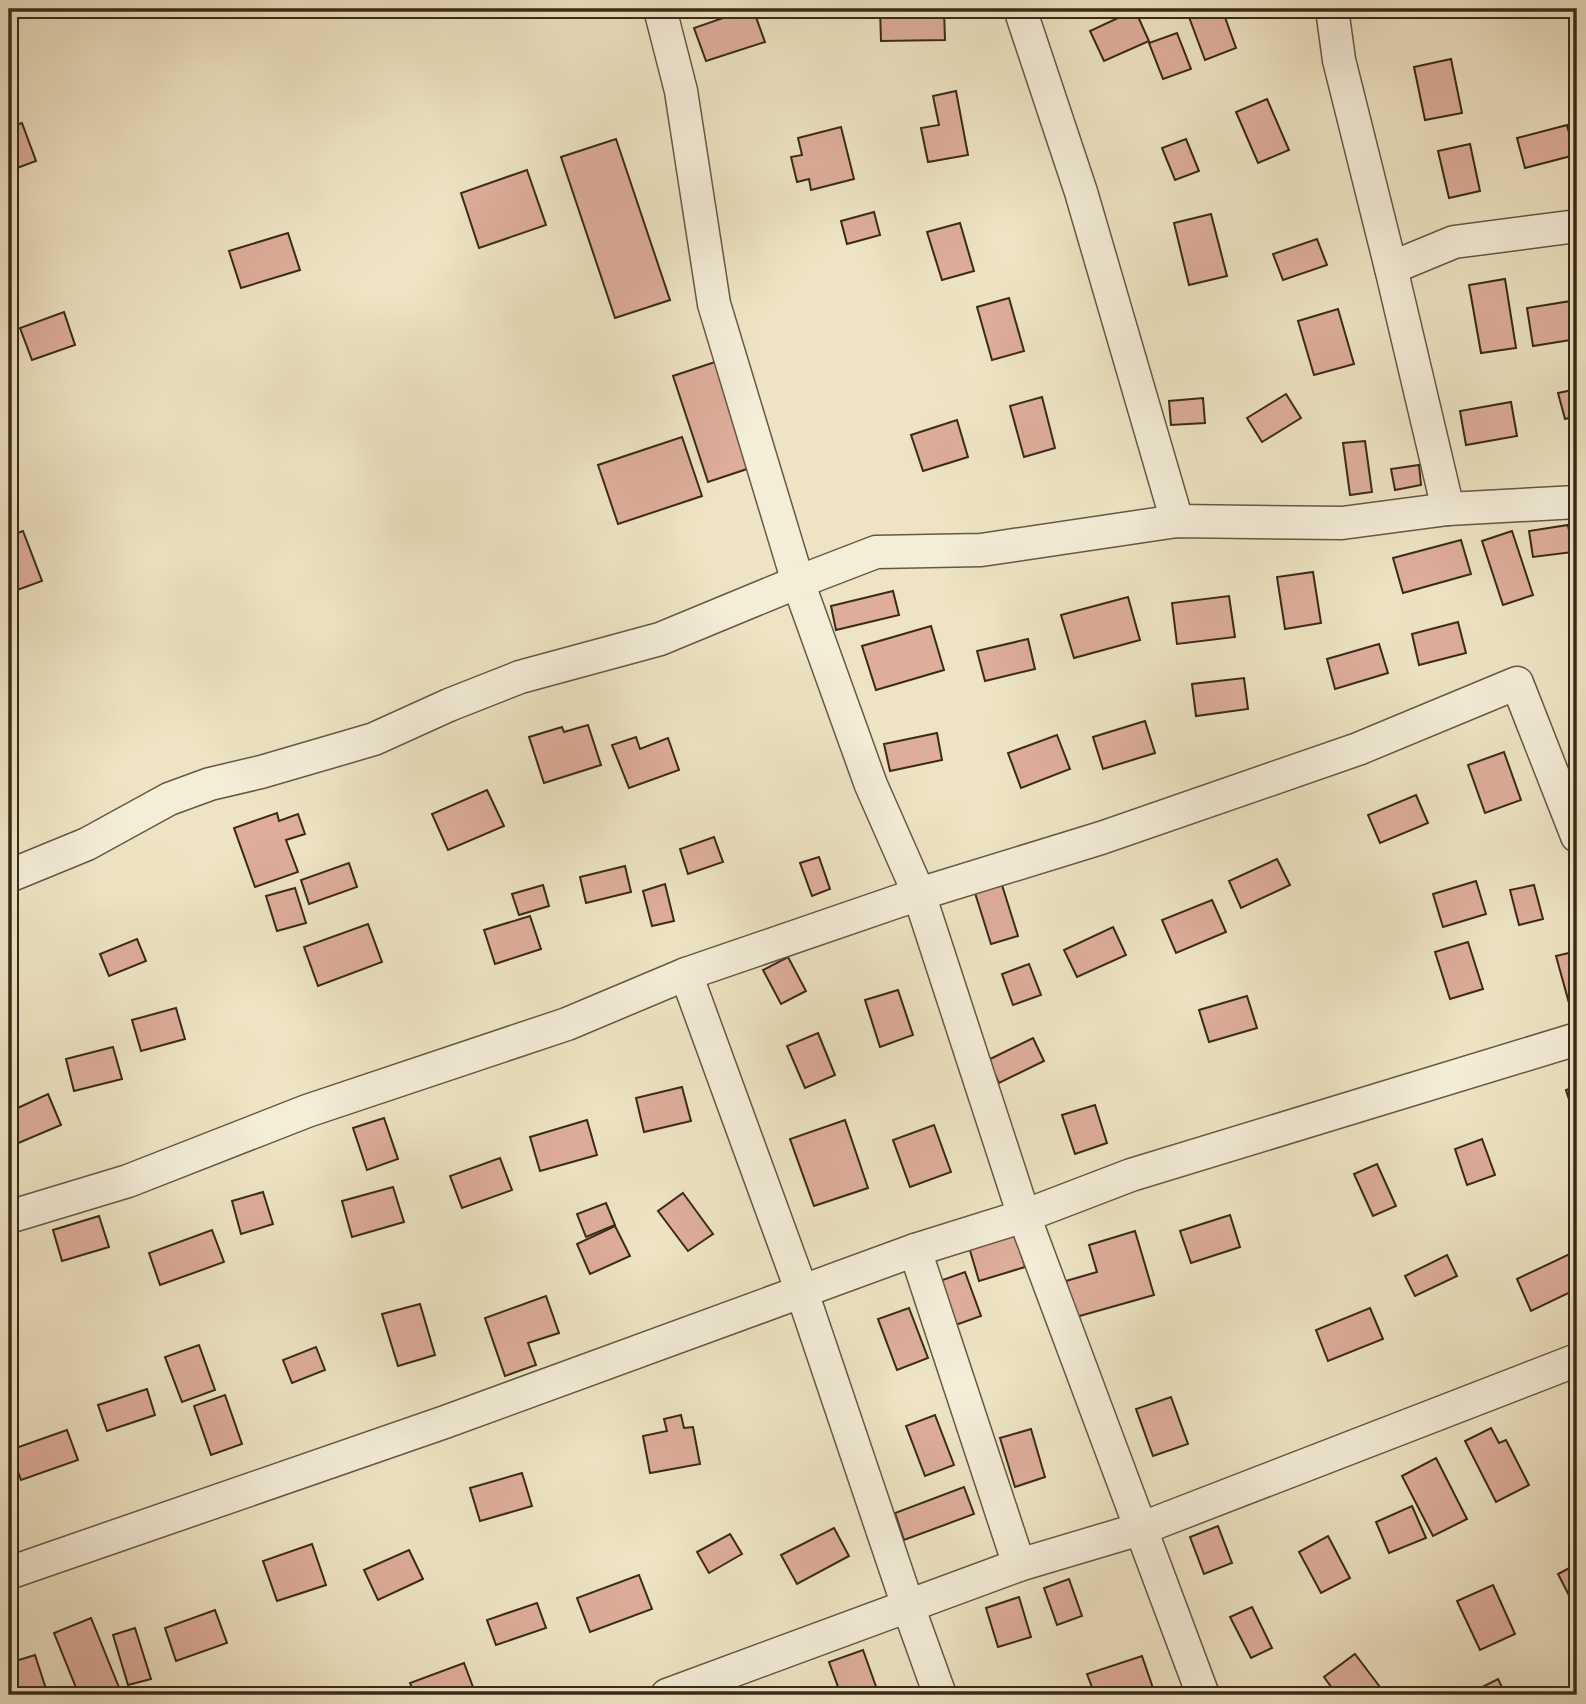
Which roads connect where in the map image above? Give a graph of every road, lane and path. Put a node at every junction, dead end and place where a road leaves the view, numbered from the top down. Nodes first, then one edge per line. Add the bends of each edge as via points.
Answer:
1 (660, 9) edge
2 (1020, 9) edge
3 (1332, 9) edge
4 (1577, 226) edge
5 (1391, 268) junction
6 (1577, 502) edge
7 (1448, 509) junction
8 (1177, 522) junction
9 (798, 582) junction
10 (1577, 836) edge
11 (9, 876) edge
12 (919, 894) junction
13 (686, 974) junction
14 (1577, 1039) edge
15 (1024, 1216) junction
16 (9, 1217) edge
17 (915, 1250) junction
18 (802, 1292) junction
19 (1577, 1360) edge
20 (1140, 1529) junction
21 (1019, 1566) junction
22 (9, 1573) edge
23 (908, 1606) junction
24 (667, 1695) edge
25 (940, 1695) edge
26 (1203, 1695) edge

1 - 9 street via 681,91 714,304
2 - 8 street via 1081,192
3 - 5 street via 1339,60
4 - 5 street via 1454,242
5 - 7 street
6 - 7 street
7 - 8 street via 1342,523
8 - 9 street via 981,550 876,552
9 - 11 street via 660,639 520,677 374,738 190,791 87,844
9 - 12 street via 871,785
10 - 12 street via 1517,683 1332,758 1101,838
12 - 13 street
12 - 15 street
13 - 16 street via 567,1024 307,1111 128,1181
13 - 18 street
14 - 15 street via 1131,1175
15 - 17 street
15 - 20 street
17 - 18 street
17 - 21 street
18 - 22 street
18 - 23 street
19 - 20 street
20 - 21 street
20 - 26 street
21 - 23 street
23 - 24 street
23 - 25 street

